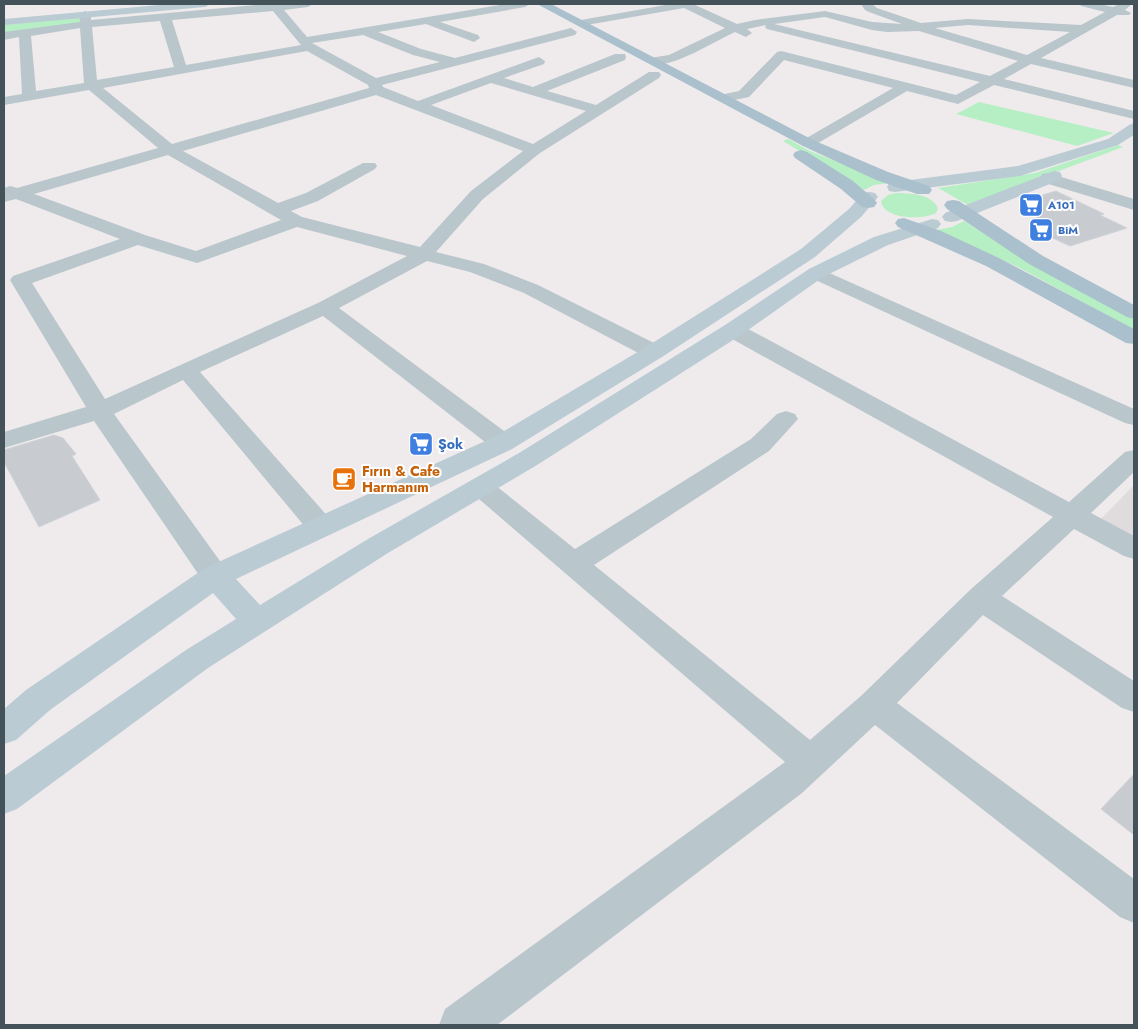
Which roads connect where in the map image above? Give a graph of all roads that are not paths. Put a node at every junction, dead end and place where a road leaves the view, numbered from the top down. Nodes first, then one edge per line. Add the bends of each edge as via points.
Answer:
1 (143, 4) edge
2 (205, 4) edge
3 (308, 4) edge
4 (524, 4) edge
5 (543, 4) edge
6 (686, 4) edge
7 (867, 4) edge
8 (1085, 4) edge
9 (1127, 4) edge
10 (274, 5) edge
11 (1116, 11) junction
12 (4, 15) edge
13 (1134, 15) edge
14 (164, 17) junction
15 (86, 19) junction
16 (426, 21) junction
17 (4, 22) edge
18 (755, 23) junction
19 (576, 27) junction
20 (920, 27) junction
21 (737, 28) junction
22 (1084, 29) junction
23 (363, 30) junction
24 (25, 33) junction
25 (4, 36) edge
26 (759, 41) dead end
27 (306, 44) junction
28 (417, 52) junction
29 (620, 57) junction
30 (1030, 60) junction
31 (453, 61) junction
32 (539, 61) dead end
33 (654, 68) junction
34 (181, 70) junction
35 (491, 79) junction
36 (992, 80) junction
37 (1134, 84) edge
38 (91, 85) junction
39 (376, 86) junction
40 (904, 87) junction
41 (535, 91) junction
42 (29, 96) junction
43 (726, 98) junction
44 (4, 101) edge
45 (416, 106) junction
46 (596, 110) junction
47 (1134, 115) edge
48 (1134, 128) edge
49 (808, 143) junction
50 (1134, 143) edge
51 (168, 149) junction
52 (534, 150) junction
53 (369, 166) dead end
54 (1048, 178) junction
55 (909, 188) junction
56 (7, 192) edge
57 (1134, 205) edge
58 (874, 206) junction
59 (276, 210) junction
60 (937, 218) junction
61 (296, 220) junction
62 (138, 239) junction
63 (424, 255) junction
64 (816, 273) junction
65 (12, 279) edge
66 (325, 307) junction
67 (1134, 313) edge
68 (733, 330) junction
69 (1134, 338) edge
70 (654, 352) junction
71 (186, 370) junction
72 (100, 411) junction
73 (1134, 418) edge
74 (786, 420) dead end
75 (4, 440) edge
76 (503, 443) junction
77 (1134, 458) edge
78 (481, 487) junction
79 (1072, 513) junction
80 (321, 527) junction
81 (1134, 549) edge
82 (573, 564) junction
83 (215, 576) junction
84 (981, 598) junction
85 (257, 622) junction
86 (1134, 698) edge
87 (874, 706) junction
88 (4, 728) edge
89 (810, 762) junction
90 (4, 797) edge
91 (1134, 903) edge
92 (461, 1025) edge

1 - 12 main road
2 - 15 main road
3 - 10 street
4 - 16 street
4 - 19 main road
5 - 19 main road
6 - 19 street
6 - 21 street
7 - 20 street via 873,10
8 - 11 street
9 - 11 street
10 - 14 street
10 - 27 street
11 - 13 street
11 - 22 street
14 - 15 street
14 - 34 street
15 - 17 main road
15 - 24 street
15 - 38 street
16 - 23 street
16 - 28 street via 474,38
18 - 20 street via 825,14 872,26
18 - 21 street
18 - 36 street
19 - 29 main road
19 - 31 street
19 - 33 main road
20 - 22 street via 968,22
20 - 30 street
21 - 26 street
21 - 33 street
22 - 30 street
23 - 27 street
23 - 28 street
24 - 25 street
24 - 42 street
27 - 34 street
27 - 39 street
28 - 31 street
29 - 33 main road
29 - 41 street
30 - 36 street
30 - 37 street
31 - 39 street
32 - 35 street
33 - 43 main road
33 - 46 street
33 - 58 main road via 797,152
34 - 38 street
35 - 41 street
35 - 45 street
36 - 40 street via 958,100
36 - 47 street
38 - 42 street
38 - 51 street
39 - 45 street
39 - 51 street
40 - 43 street via 778,52 744,94
40 - 49 street
41 - 46 street
42 - 44 street
43 - 49 main road
45 - 52 street
46 - 52 street
48 - 55 main road via 1113,142 1020,171
49 - 55 main road
50 - 54 main road
51 - 56 street
51 - 59 street
52 - 63 street via 477,195
53 - 59 street via 312,198
54 - 57 street
54 - 60 main road
55 - 58 main road via 882,189 874,193
55 - 60 main road via 936,194
56 - 62 street
58 - 60 main road
58 - 70 main road via 838,228 808,253
59 - 61 street
60 - 64 main road
60 - 67 main road via 1036,260
60 - 69 main road via 942,237
61 - 62 street via 197,257
61 - 63 street
62 - 65 street
63 - 66 street
63 - 70 street via 477,268 531,289
64 - 68 main road
64 - 73 street
65 - 72 street
66 - 71 street
66 - 76 street
68 - 78 main road
68 - 79 street
70 - 76 main road
71 - 72 street
71 - 80 street
72 - 75 street
72 - 83 street
74 - 82 street via 760,445
76 - 80 main road
77 - 79 street
78 - 82 street
78 - 85 main road via 378,546
79 - 81 street
79 - 84 street
80 - 83 main road
82 - 89 street
83 - 85 main road
83 - 88 main road via 38,700
84 - 86 street
84 - 87 street
85 - 90 main road via 197,659
87 - 89 street
87 - 91 street
89 - 92 street via 789,781

